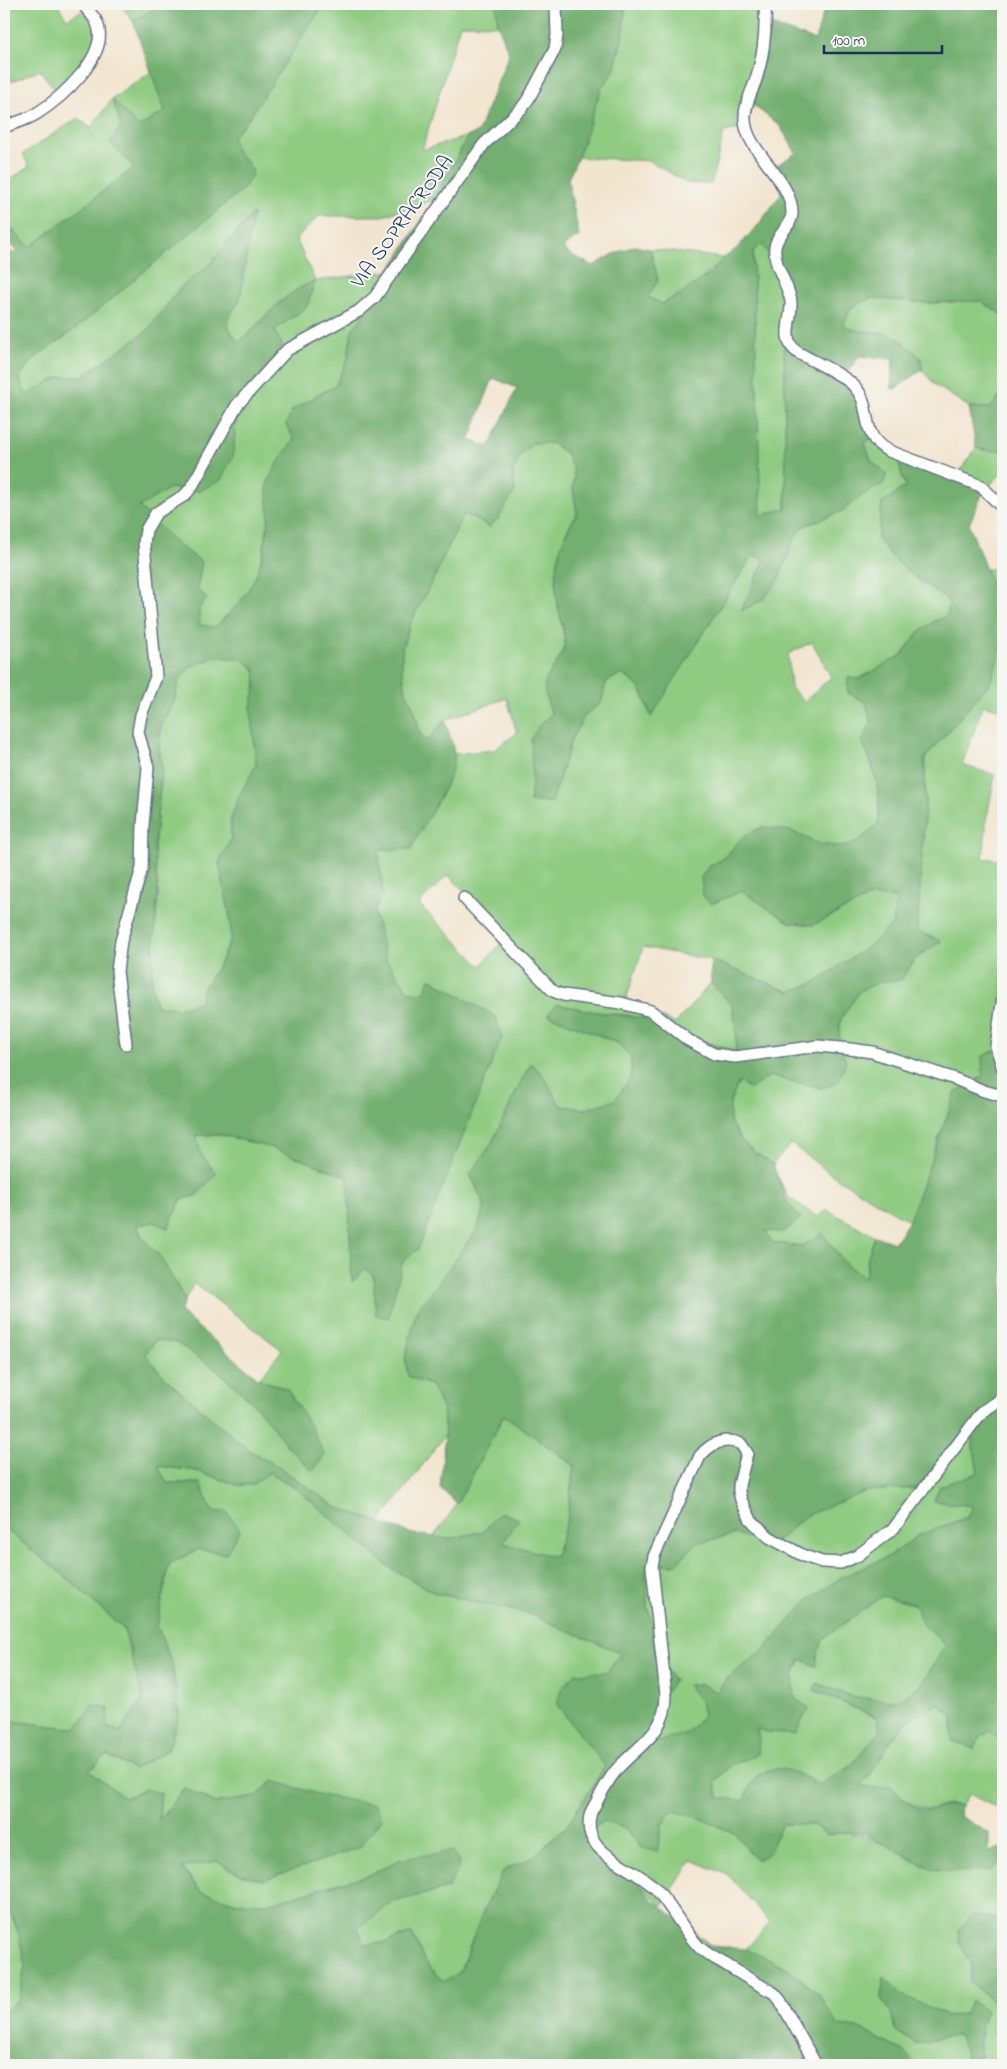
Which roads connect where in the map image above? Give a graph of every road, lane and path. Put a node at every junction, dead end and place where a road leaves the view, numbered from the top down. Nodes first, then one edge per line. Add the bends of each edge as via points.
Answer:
1 (83, 4) edge
2 (556, 4) edge
3 (765, 4) edge
4 (4, 128) edge
5 (1003, 508) edge
6 (464, 898) dead end
7 (1003, 997) edge
8 (126, 1044) dead end
9 (1003, 1069) edge
10 (1003, 1096) edge
11 (1003, 1398) edge
12 (816, 2065) edge

1 - 4 street via 97,23 98,34 88,68 60,97 35,116
2 - 8 street, VIA SOPRACRODA via 555,49 529,98 484,144 382,289 359,311 287,350 237,405 191,488 156,513 146,530 144,556 156,677 138,732 148,767 142,868 121,942 117,972
3 - 5 street via 760,62 745,118 750,136 787,193 791,205 791,218 777,242 775,253 790,301 790,346 854,385 863,401 871,435 878,445 981,486
6 - 10 street via 554,991 651,1011 688,1040 714,1054 736,1057 818,1046 872,1052
7 - 9 street via 996,1037 997,1055
11 - 12 street via 982,1412 894,1528 857,1556 841,1563 822,1562 768,1537 751,1520 741,1500 739,1485 747,1453 741,1444 728,1440 713,1444 692,1470 654,1556 652,1567 665,1711 655,1733 617,1769 591,1812 588,1820 590,1837 619,1864 643,1877 657,1890 704,1951 774,1993

